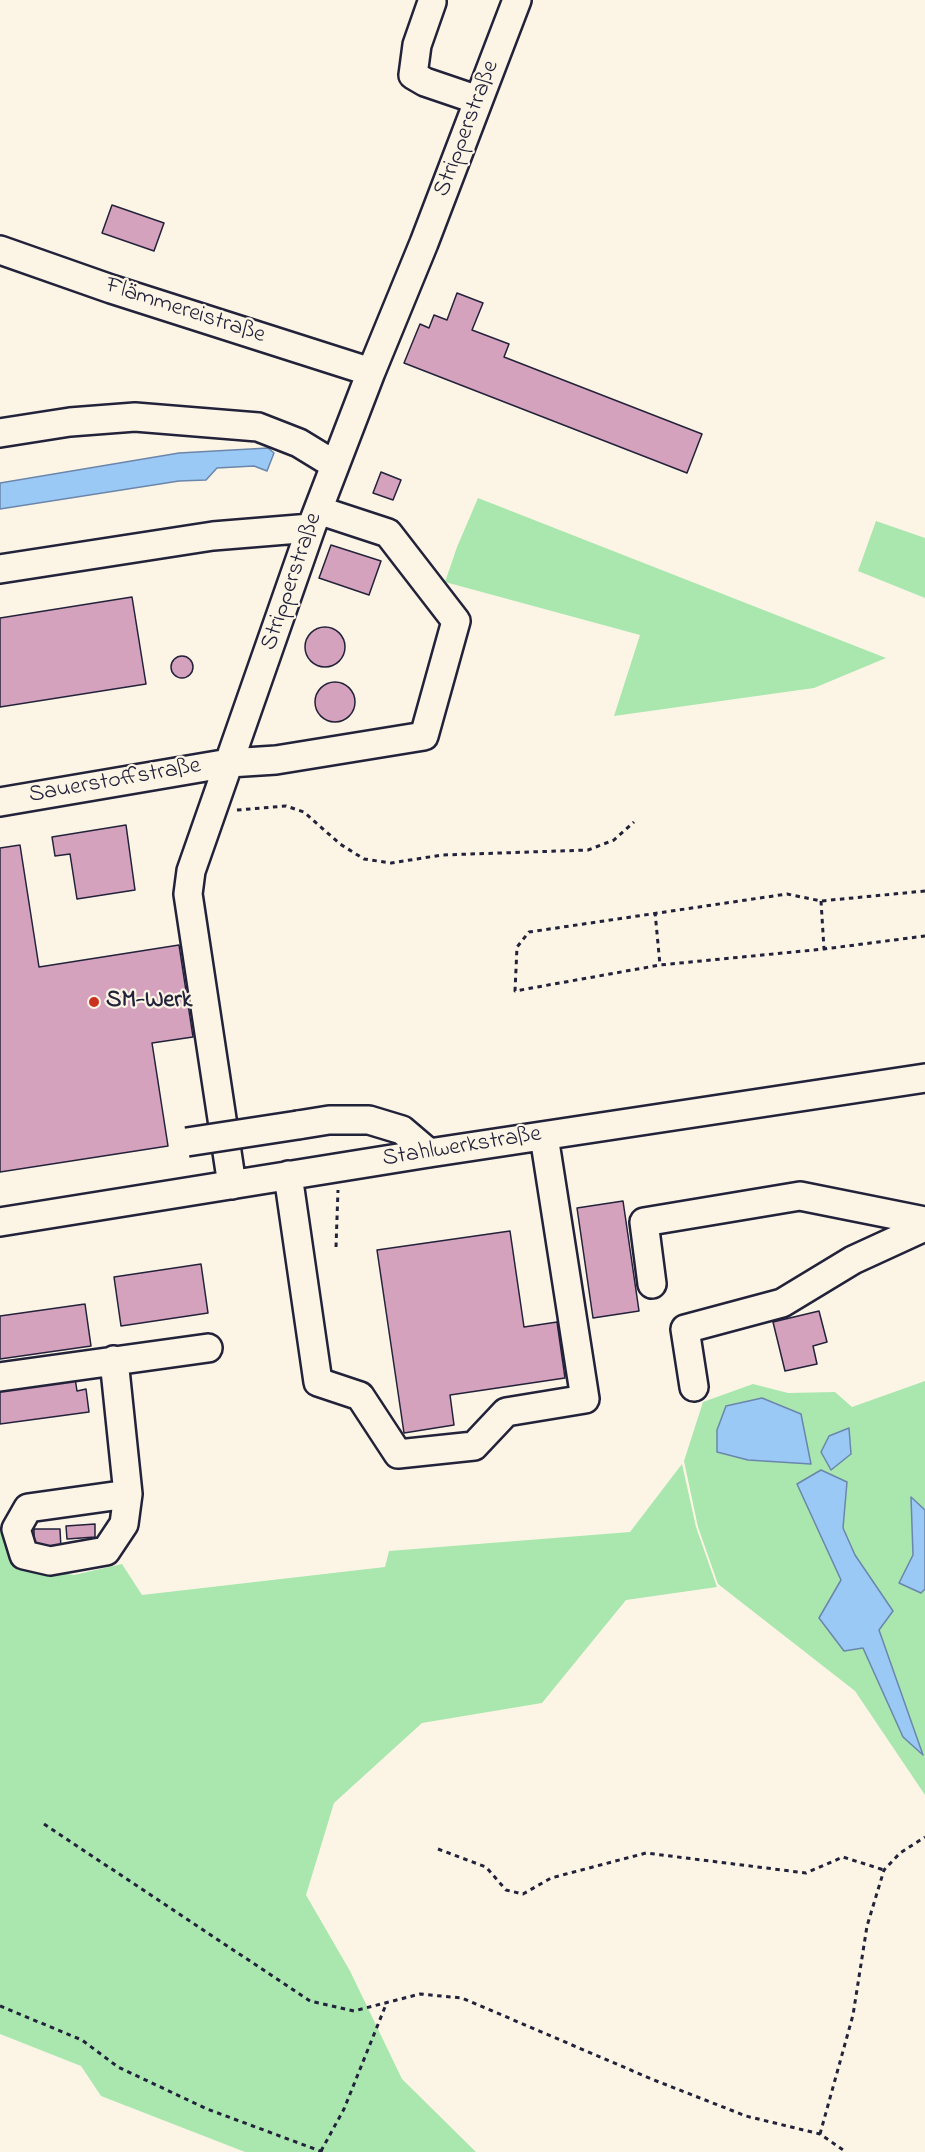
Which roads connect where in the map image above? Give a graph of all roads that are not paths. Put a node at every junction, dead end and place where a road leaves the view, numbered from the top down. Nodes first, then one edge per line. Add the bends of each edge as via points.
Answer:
1 (517, 0) edge
2 (432, 2) dead end
3 (478, 100) junction
4 (0, 250) edge
5 (371, 372) junction
6 (0, 433) edge
7 (335, 465) junction
8 (314, 519) junction
9 (0, 569) edge
10 (229, 763) junction
11 (0, 802) edge
12 (925, 1078) edge
13 (544, 1136) junction
14 (187, 1142) dead end
15 (429, 1153) junction
16 (288, 1175) junction
17 (232, 1185) junction
18 (925, 1221) edge
19 (0, 1222) edge
20 (925, 1227) edge
21 (652, 1284) dead end
22 (208, 1348) dead end
23 (114, 1360) junction
24 (0, 1377) edge
25 (694, 1387) dead end
26 (128, 1494) dead end

1 - 3 street, Stripperstraße
2 - 3 street via 417,45 412,75
3 - 5 street, Stripperstraße
4 - 5 street, Flämmereistraße
5 - 7 street, Stripperstraße
6 - 7 street via 135,417 258,427 299,443
7 - 8 street, Stripperstraße
8 - 9 street
8 - 10 street, Stripperstraße
8 - 10 street, Sauerstoffstraße via 388,533 456,621 424,736 276,760
10 - 11 street, Sauerstoffstraße
10 - 17 street, Stripperstraße via 191,871 188,894
12 - 13 street, Stahlwerkstraße
13 - 15 street, Stahlwerkstraße
13 - 16 street via 585,1399 506,1412 474,1446 398,1454 360,1396 318,1382
14 - 15 street, bridge via 329,1120 369,1120 402,1130
15 - 16 street, Stahlwerkstraße
16 - 17 street, Stahlwerkstraße
17 - 19 street, Stahlwerkstraße
18 - 21 street via 800,1196 644,1222
20 - 25 street via 853,1260 782,1303 685,1329
22 - 23 street
23 - 24 street
23 - 26 street

